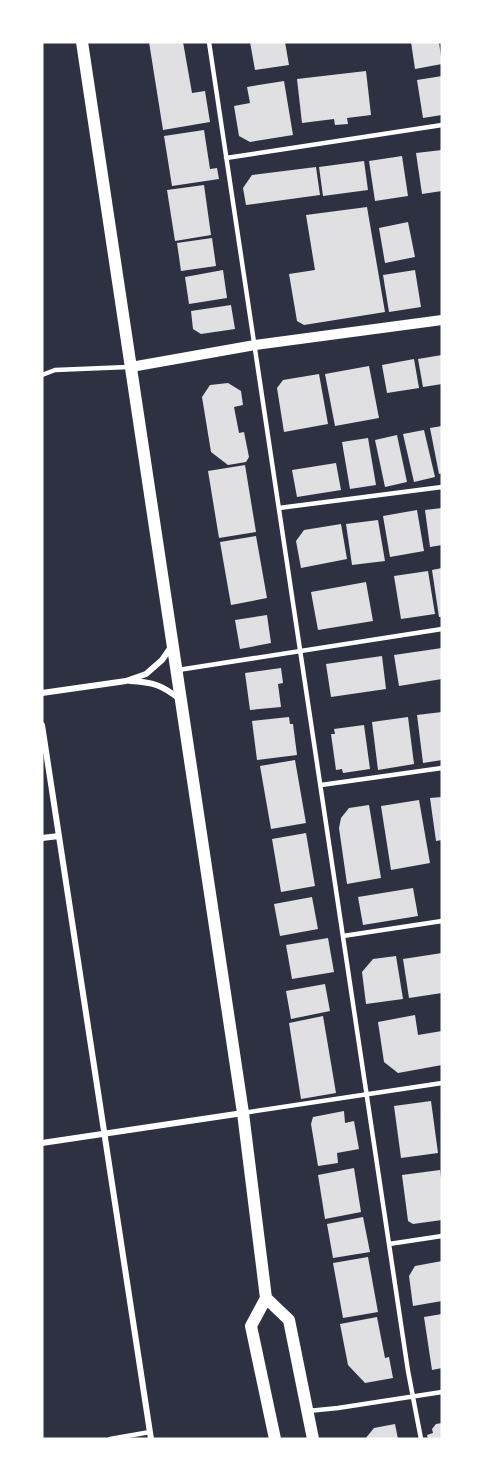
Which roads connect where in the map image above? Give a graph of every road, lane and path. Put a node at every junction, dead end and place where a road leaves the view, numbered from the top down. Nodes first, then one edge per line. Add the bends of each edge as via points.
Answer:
1 (82, 42) edge
2 (209, 42) edge
3 (442, 125) edge
4 (226, 158) junction
5 (442, 320) edge
6 (255, 345) junction
7 (131, 367) junction
8 (42, 375) edge
9 (442, 487) edge
10 (279, 508) junction
11 (442, 629) edge
12 (172, 644) junction
13 (300, 650) junction
14 (176, 671) junction
15 (126, 681) junction
16 (42, 693) edge
17 (181, 700) junction
18 (42, 725) edge
19 (442, 768) edge
20 (321, 786) junction
21 (59, 836) junction
22 (42, 838) edge
23 (442, 921) edge
24 (343, 936) junction
25 (442, 1083) edge
26 (367, 1095) junction
27 (243, 1113) junction
28 (104, 1134) junction
29 (42, 1143) edge
30 (442, 1236) edge
31 (389, 1244) junction
32 (266, 1298) junction
33 (442, 1392) edge
34 (413, 1396) junction
35 (308, 1411) junction
36 (150, 1436) edge
37 (110, 1439) edge
38 (275, 1439) edge
39 (313, 1439) edge
40 (421, 1439) edge

1 - 7 main road
2 - 4 lane
3 - 4 lane
4 - 6 lane
5 - 6 street
6 - 7 street
6 - 10 lane
7 - 8 lane via 56,370
7 - 12 main road
9 - 10 lane
10 - 13 lane
11 - 13 lane
12 - 14 main road
12 - 15 street via 146,674
13 - 14 lane
13 - 20 lane
14 - 17 main road
15 - 16 street
15 - 17 street via 166,688
17 - 27 main road
18 - 21 street
19 - 20 lane
20 - 24 lane
21 - 22 street
21 - 28 street
23 - 24 lane
24 - 26 lane
25 - 26 lane
26 - 27 lane
26 - 31 lane
27 - 28 street
27 - 32 main road
28 - 29 street
28 - 36 street
30 - 31 lane
31 - 34 lane
32 - 35 main road via 289,1320
32 - 38 main road via 251,1326
33 - 34 lane
34 - 35 lane
34 - 40 lane
35 - 39 main road
36 - 37 lane

